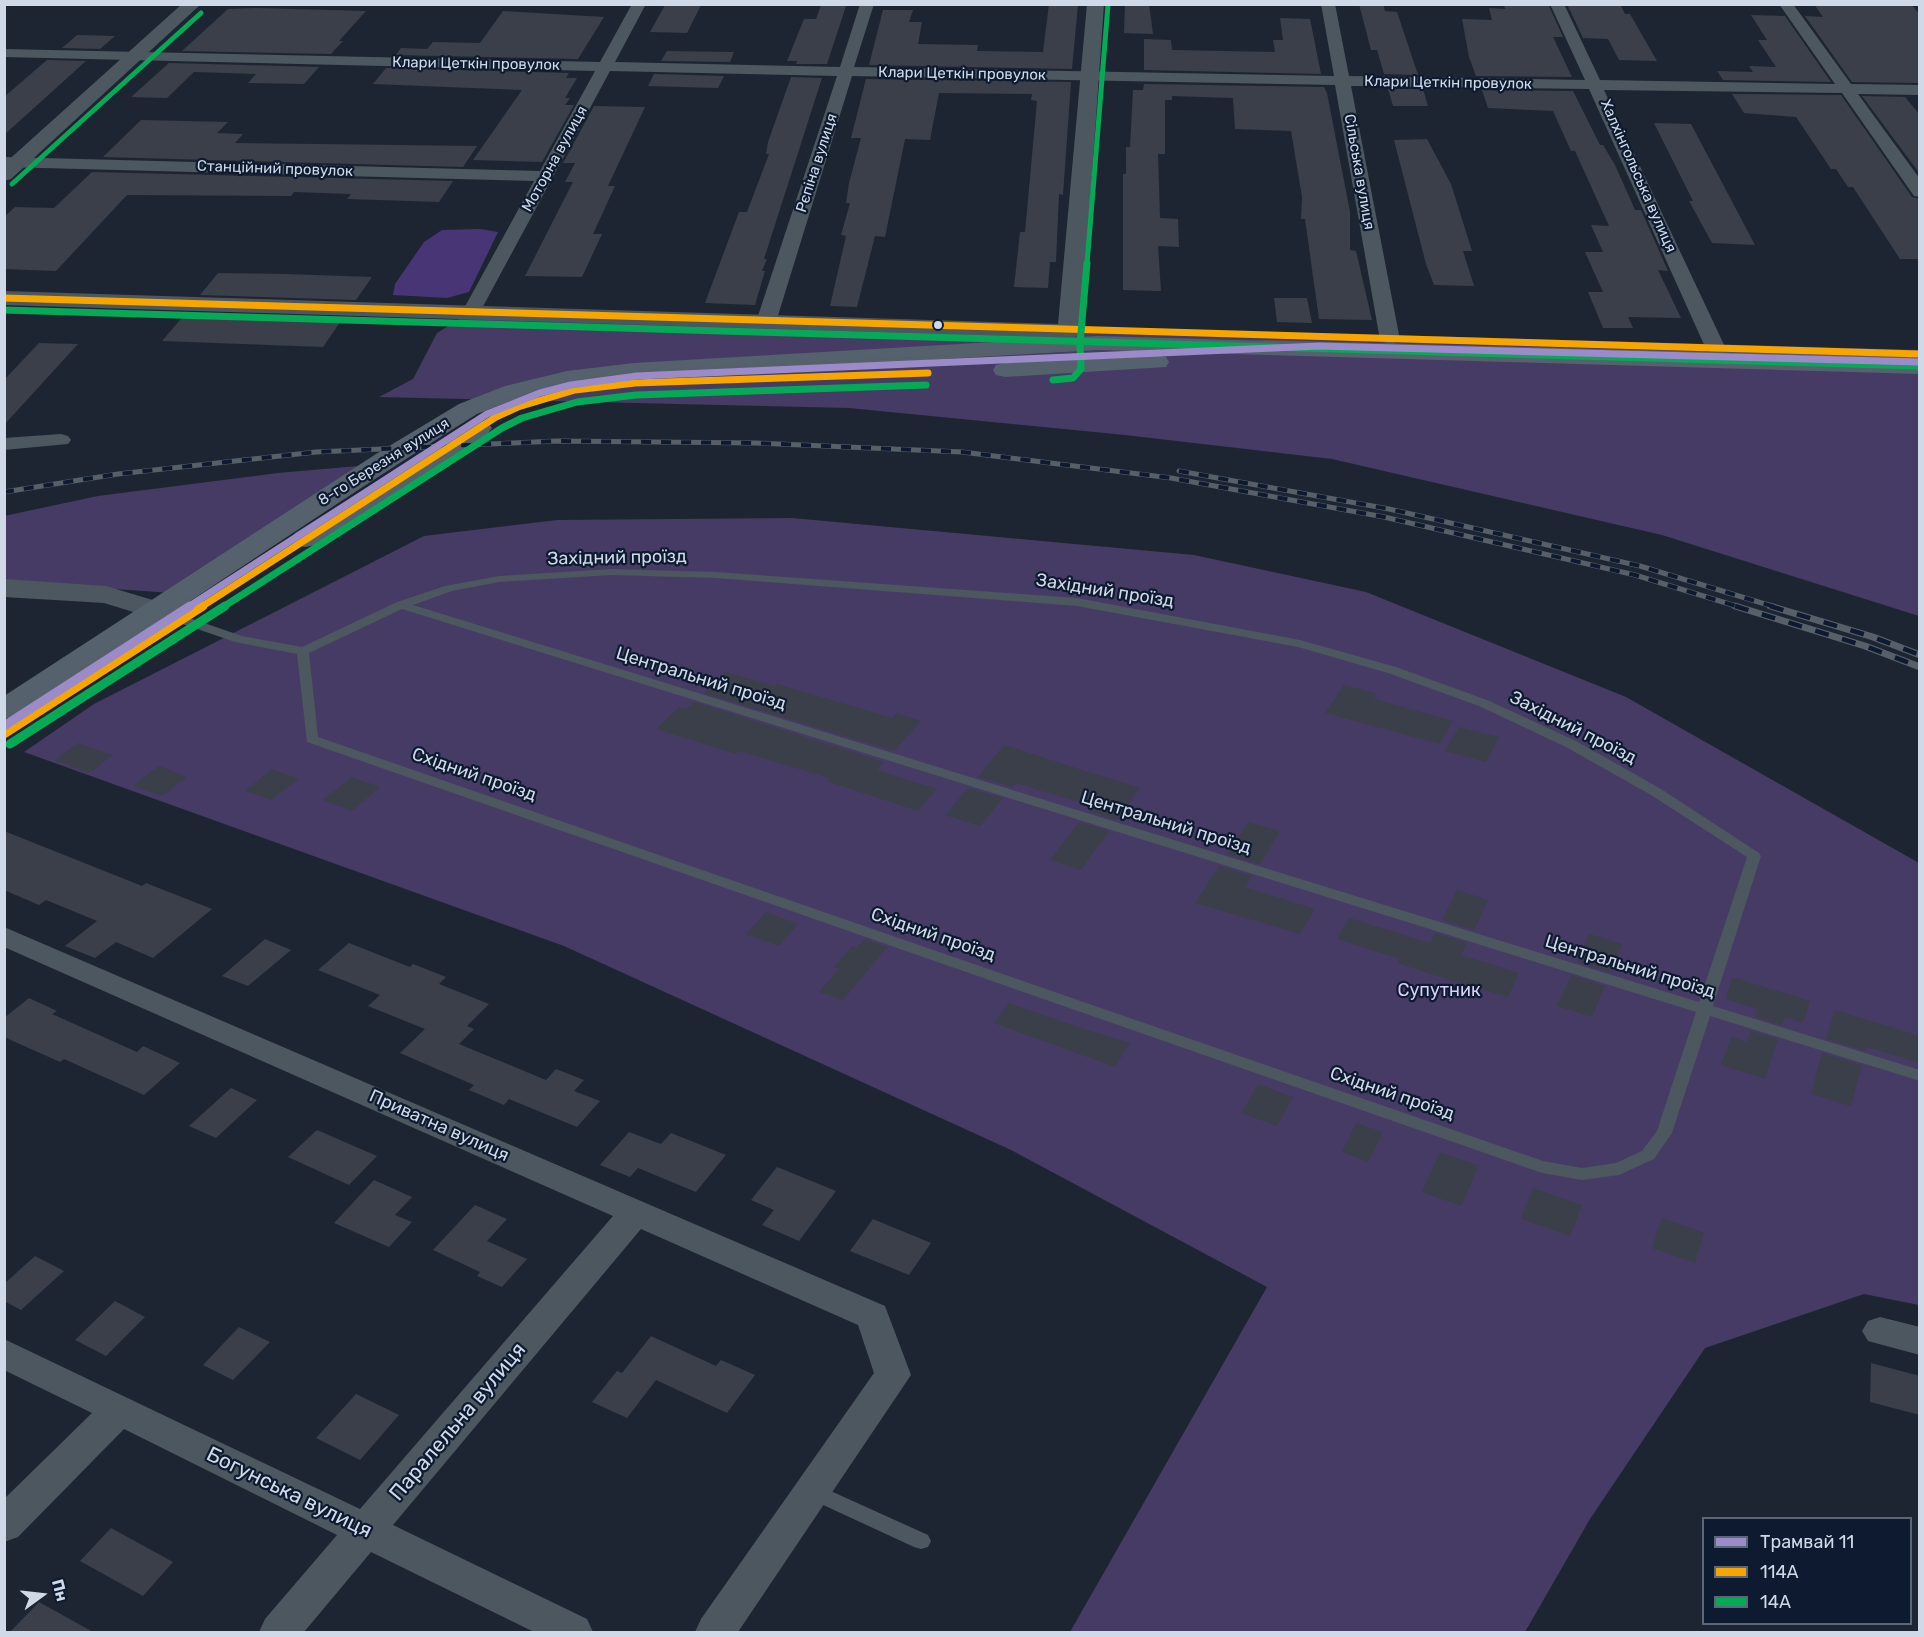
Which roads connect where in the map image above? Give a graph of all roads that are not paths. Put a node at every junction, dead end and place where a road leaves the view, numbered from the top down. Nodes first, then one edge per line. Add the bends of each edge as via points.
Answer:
1 (194, 4) edge
2 (639, 4) edge
3 (867, 4) edge
4 (1096, 4) edge
5 (1328, 4) edge
6 (1557, 4) edge
7 (1786, 4) edge
8 (4, 53) edge
9 (136, 56) junction
10 (605, 66) junction
11 (846, 72) junction
12 (1091, 77) junction
13 (1343, 81) junction
14 (1596, 85) junction
15 (1848, 89) junction
16 (1920, 90) edge
17 (9, 166) edge
18 (545, 176) junction
19 (1920, 192) edge
20 (4, 298) edge
21 (471, 312) junction
22 (766, 322) junction
23 (1390, 340) junction
24 (1069, 347) junction
25 (1716, 349) junction
26 (1920, 354) edge
27 (1920, 367) edge
28 (61, 440) dead end
29 (4, 444) edge
30 (4, 588) edge
31 (401, 605) junction
32 (168, 615) junction
33 (303, 651) junction
34 (4, 710) edge
35 (4, 734) edge
36 (1754, 856) joint
37 (4, 936) edge
38 (1706, 1010) junction
39 (1920, 1076) edge
40 (636, 1212) junction
41 (1880, 1331) dead end
42 (1920, 1341) edge
43 (4, 1353) edge
44 (119, 1410) junction
45 (813, 1491) junction
46 (4, 1525) edge
47 (366, 1531) junction
48 (921, 1541) dead end
49 (279, 1632) edge
50 (573, 1632) edge
51 (715, 1632) edge

1 - 9 street
2 - 10 street, Моторна вулиця
3 - 11 street, Рєпіна вулиця
4 - 12 street
5 - 13 street, Сільська вулиця
6 - 14 street, Халхінгольська вулиця
7 - 15 street
8 - 9 street, Клари Цеткін провулок
9 - 10 street, Клари Цеткін провулок
9 - 17 street
10 - 11 street, Клари Цеткін провулок
10 - 18 street, Моторна вулиця
11 - 12 street, Клари Цеткін провулок
11 - 22 street, Рєпіна вулиця
12 - 13 street, Клари Цеткін провулок
12 - 24 street
13 - 14 street, Клари Цеткін провулок
13 - 23 street, Сільська вулиця
14 - 15 street, Клари Цеткін провулок
14 - 25 street, Халхінгольська вулиця
15 - 16 street, Клари Цеткін провулок
15 - 19 street
17 - 18 street, Станційний провулок
18 - 21 street, Моторна вулиця
20 - 21 street
21 - 22 street
22 - 24 street
23 - 24 main road
23 - 25 main road
24 - 27 main road
24 - 32 main road, 8-го Березня вулиця via 635,382 545,398 496,417
25 - 26 main road
28 - 29 street
30 - 32 street via 106,595
31 - 33 lane, Західний проїзд
31 - 36 lane, Західний проїзд via 449,588 499,579 611,572 716,575 1077,602 1300,644 1392,670 1483,703 1571,744 1656,792
31 - 38 lane, Центральний проїзд
32 - 33 lane via 239,639
32 - 34 main road, 8-го Березня вулиця
32 - 35 main road, 8-го Березня вулиця
33 - 38 lane, Східний проїзд via 312,739 1542,1167 1591,1173 1619,1169 1648,1155 1664,1133
36 - 38 lane, Східний проїзд
37 - 40 street, Приватна вулиця
38 - 39 lane, Центральний проїзд
40 - 45 street, Приватна вулиця via 873,1316 893,1376
40 - 47 street, Паралельна вулиця
41 - 42 street
43 - 44 street, Богунська вулиця
44 - 46 street
44 - 47 street, Богунська вулиця
45 - 48 lane
45 - 51 street
47 - 49 street, Паралельна вулиця
47 - 50 street, Богунська вулиця

